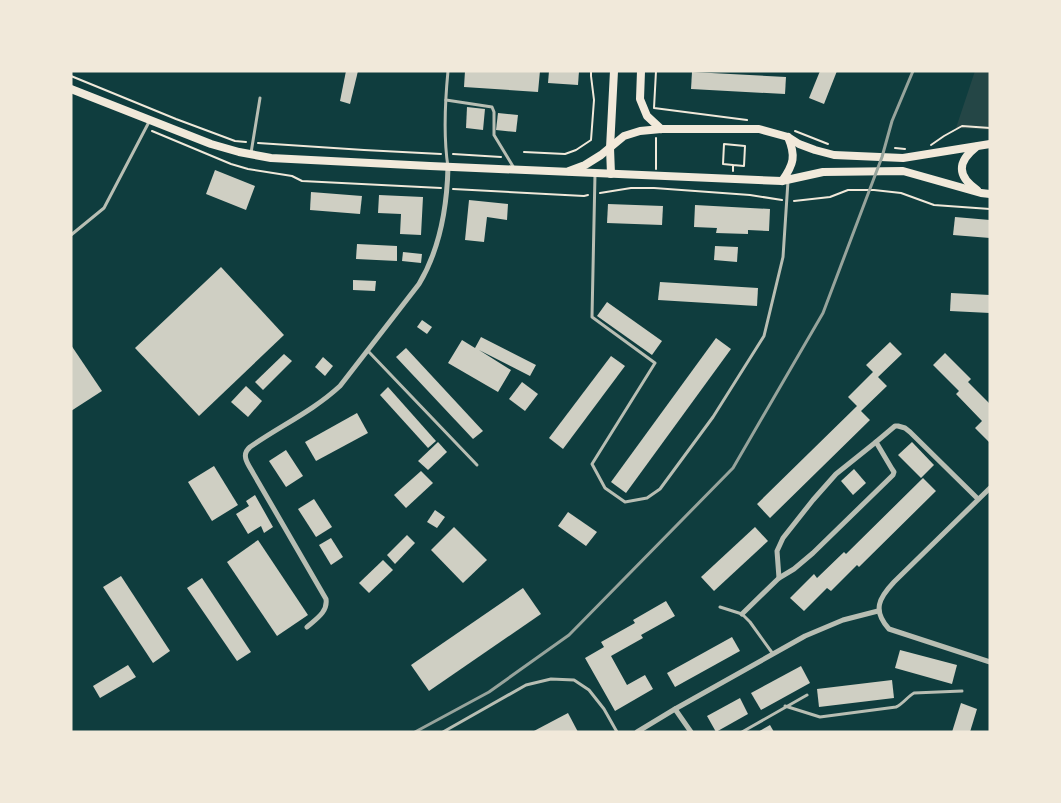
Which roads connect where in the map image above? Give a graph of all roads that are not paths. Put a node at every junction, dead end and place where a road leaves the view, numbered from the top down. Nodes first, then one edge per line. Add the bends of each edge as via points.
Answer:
1 (448, 71) edge
2 (614, 71) edge
3 (641, 71) edge
4 (71, 89) edge
5 (260, 98) dead end
6 (446, 100) junction
7 (150, 120) junction
8 (658, 130) junction
9 (788, 137) junction
10 (990, 144) edge
11 (977, 146) junction
12 (610, 148) junction
13 (251, 154) junction
14 (448, 167) junction
15 (516, 170) junction
16 (567, 172) junction
17 (595, 174) junction
18 (611, 174) junction
19 (785, 180) junction
20 (981, 193) junction
21 (990, 194) edge
22 (71, 235) edge
23 (368, 351) junction
24 (876, 442) junction
25 (477, 465) dead end
26 (990, 488) edge
27 (978, 499) junction
28 (778, 578) junction
29 (720, 608) dead end
30 (878, 611) junction
31 (742, 614) junction
32 (307, 626) dead end
33 (773, 654) junction
34 (990, 662) edge
35 (962, 691) dead end
36 (807, 695) dead end
37 (785, 706) junction
38 (675, 709) junction
39 (443, 732) edge
40 (617, 732) edge
41 (637, 732) edge
42 (691, 732) edge
43 (742, 732) edge

1 - 6 lane
2 - 12 main road
3 - 8 main road via 640,99
4 - 7 main road
5 - 13 lane
6 - 14 lane
6 - 15 lane via 492,107 494,135
7 - 13 main road via 211,144
7 - 22 lane via 104,208
8 - 9 main road via 759,129
8 - 12 main road via 624,136
9 - 11 main road via 834,155 903,158
9 - 19 main road via 793,150
10 - 11 main road
11 - 20 main road via 965,158 962,169 967,181
12 - 16 main road via 585,165
12 - 18 main road
13 - 14 main road via 271,158
14 - 15 main road
14 - 23 street via 448,189 433,256 419,284
15 - 16 main road
16 - 17 main road
17 - 18 main road
17 - 19 lane via 592,317 655,363 592,464 605,488 625,502 647,498 660,489 714,417 764,336 783,257
18 - 19 main road
19 - 20 main road via 823,172 903,171
20 - 21 main road
23 - 25 lane
23 - 32 street via 328,398 254,444 245,453 249,466 326,599 325,609
24 - 27 street via 895,426 905,428
24 - 28 street via 836,474 784,538 777,551
24 - 28 street via 893,475 813,554
26 - 27 street
27 - 30 street via 885,592
28 - 31 street
29 - 31 lane
30 - 33 street via 842,620
30 - 34 street via 889,629
31 - 33 lane
33 - 38 street
35 - 37 lane via 914,693 896,707 820,717
36 - 37 lane
37 - 43 lane
38 - 41 street
38 - 42 street
39 - 40 lane via 526,685 551,678 574,680 590,690

